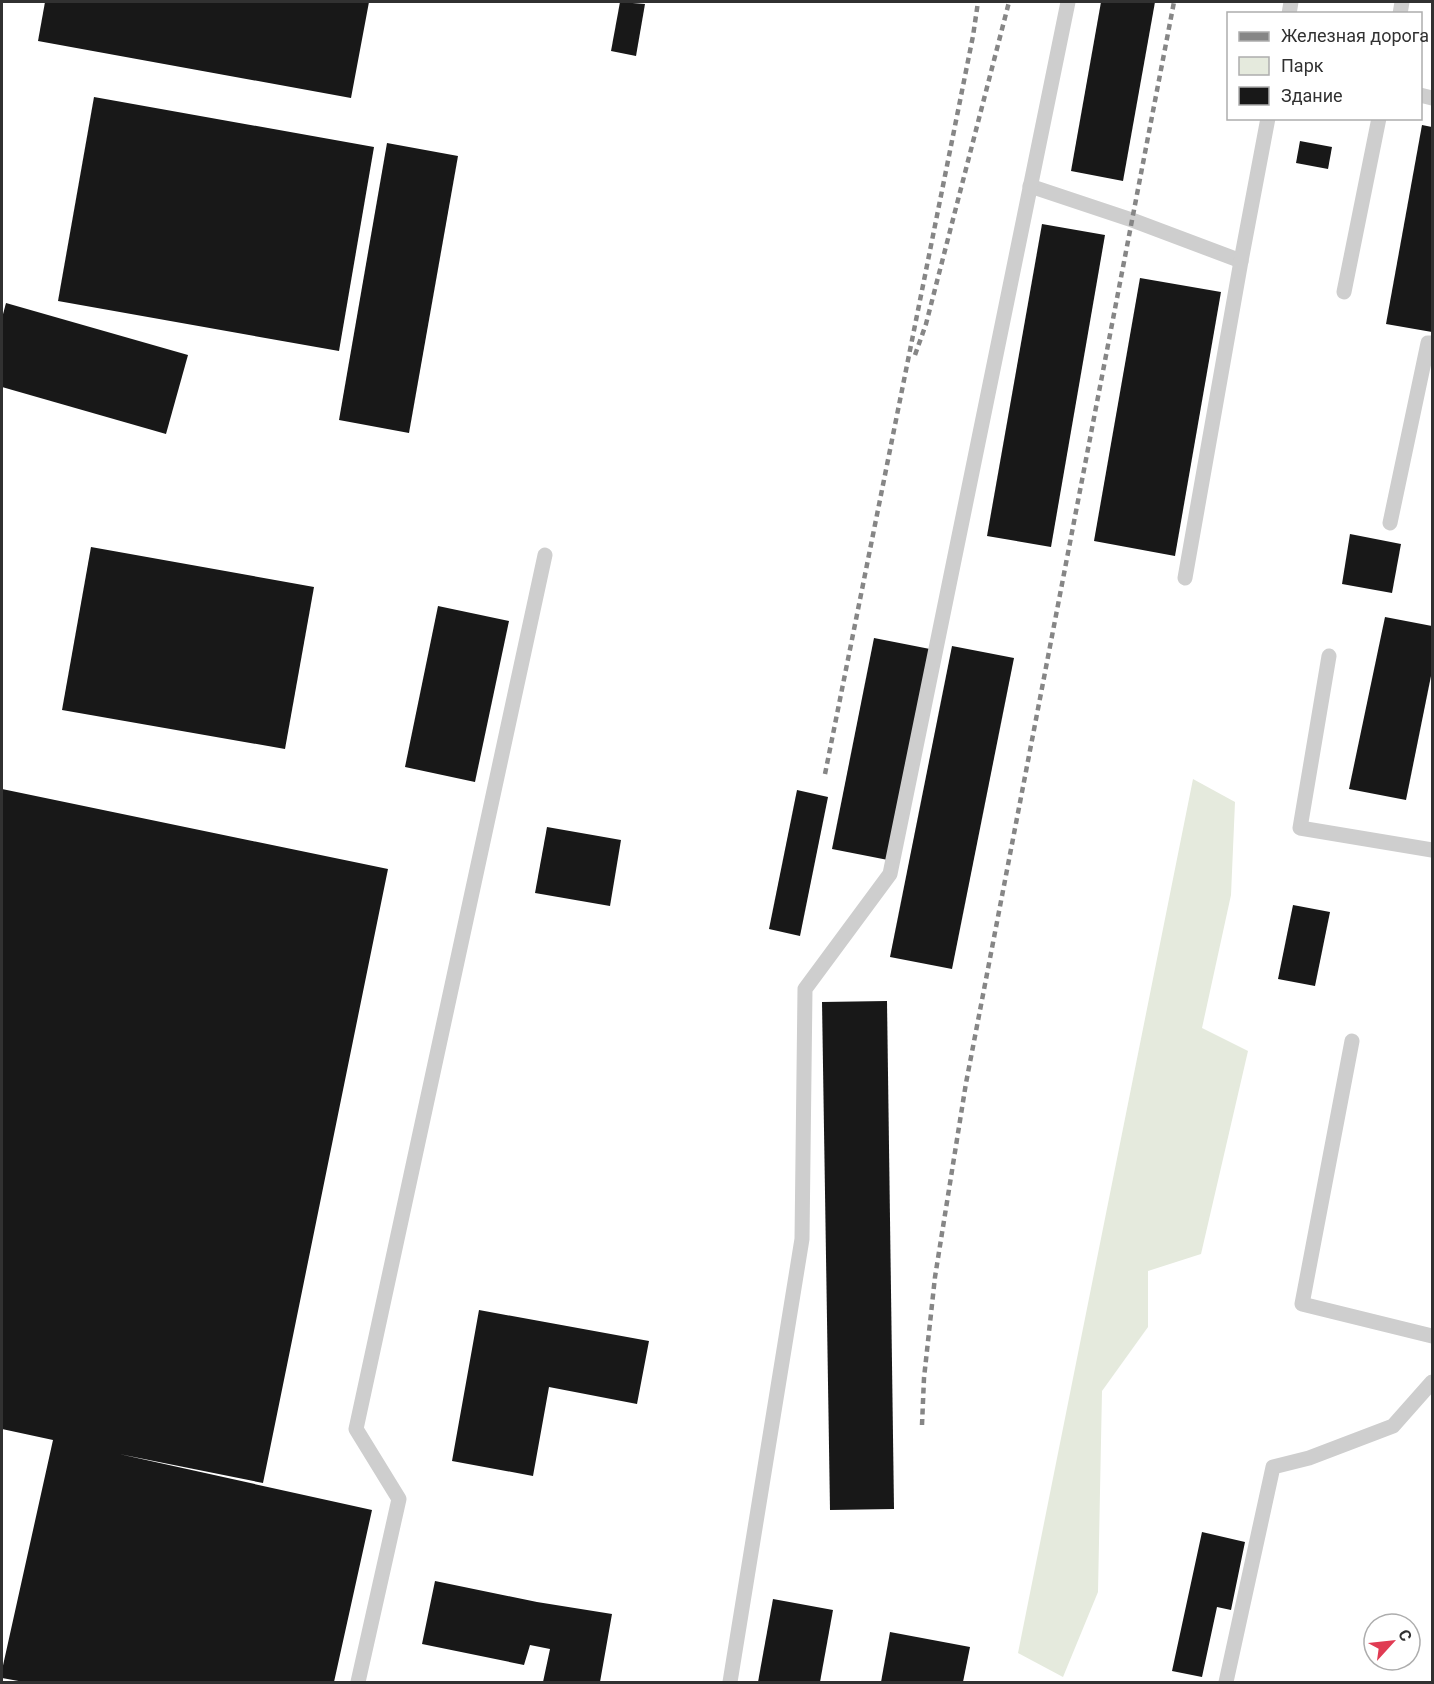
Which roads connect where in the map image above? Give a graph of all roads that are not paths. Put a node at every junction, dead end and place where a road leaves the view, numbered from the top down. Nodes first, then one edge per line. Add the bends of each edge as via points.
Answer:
1 (1068, 2) edge
2 (1268, 120) edge
3 (1379, 120) edge
4 (1030, 186) junction
5 (1241, 261) junction
6 (1344, 292) dead end
7 (1432, 343) edge
8 (1390, 523) dead end
9 (544, 555) dead end
10 (1185, 578) dead end
11 (1329, 656) dead end
12 (1432, 850) edge
13 (1352, 1041) dead end
14 (1432, 1336) edge
15 (1432, 1382) edge
16 (358, 1683) edge
17 (730, 1683) edge
18 (1226, 1683) edge

1 - 4 lane
2 - 5 lane
3 - 6 lane
4 - 5 lane
4 - 17 lane via 890,874 805,989 802,1239
5 - 10 lane
7 - 8 lane via 1428,343
9 - 16 lane via 356,1429 399,1499
11 - 12 lane via 1300,828
13 - 14 lane via 1302,1304
15 - 18 lane via 1393,1426 1309,1458 1273,1467

